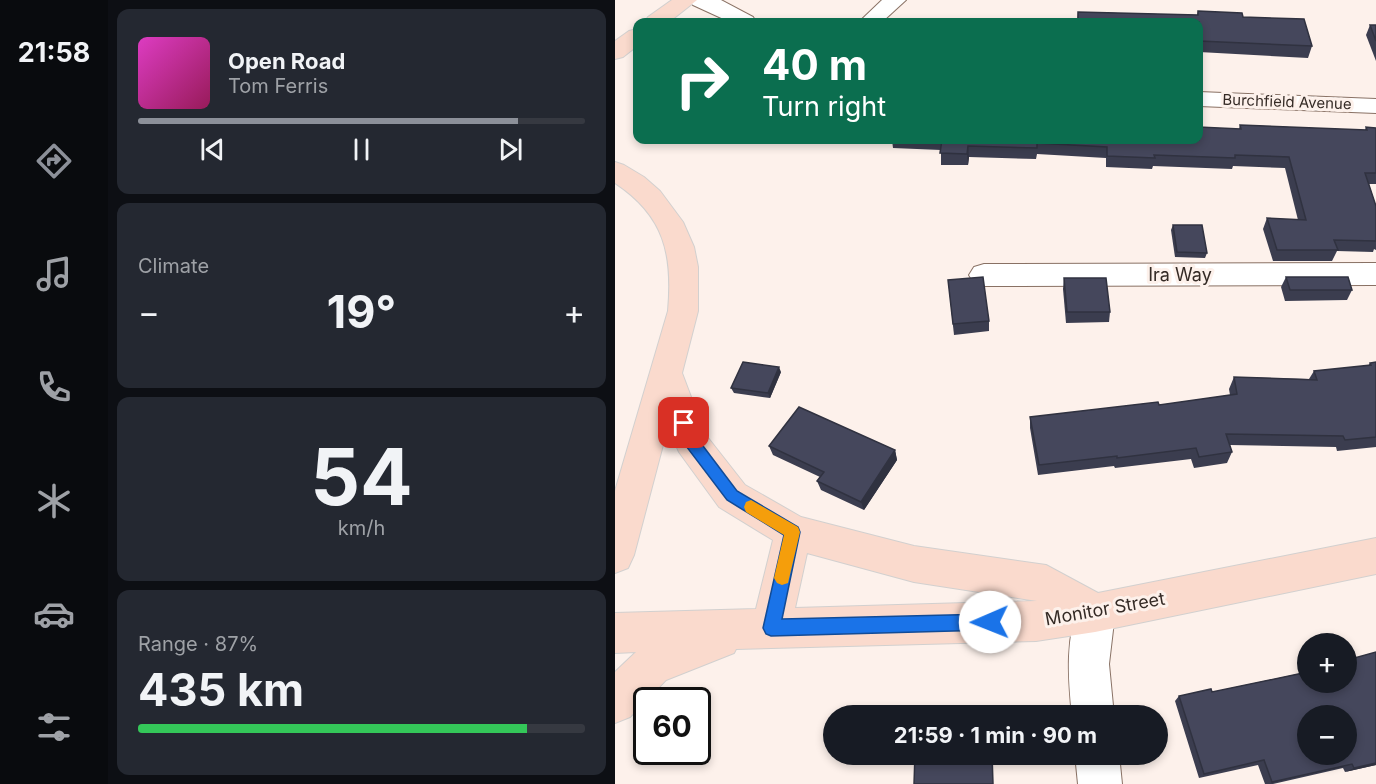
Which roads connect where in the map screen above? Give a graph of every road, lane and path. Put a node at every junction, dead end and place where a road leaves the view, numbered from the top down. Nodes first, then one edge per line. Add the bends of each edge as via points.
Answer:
1 (686, 0) edge
2 (701, 0) edge
3 (895, 0) edge
4 (661, 18) edge
5 (738, 18) edge
6 (875, 18) edge
7 (633, 39) edge
8 (615, 52) edge
9 (1203, 99) edge
10 (1376, 106) edge
11 (615, 171) edge
12 (1376, 274) edge
13 (984, 276) edge
14 (666, 374) junction
15 (793, 532) junction
16 (615, 555) edge
17 (1376, 556) edge
18 (1095, 613) junction
19 (771, 628) junction
20 (615, 633) edge
21 (615, 702) edge
22 (1092, 705) edge
23 (1098, 765) edge
24 (1100, 784) edge

1 - 4 main road
2 - 5 street
3 - 6 street
7 - 8 main road
9 - 10 street, Burchfield Avenue
11 - 14 main road via 655,202 683,250 683,310
12 - 13 street, Ira Way
14 - 15 main road via 691,442 732,496
14 - 16 main road
15 - 18 main road via 915,564 1046,584
15 - 19 main road
17 - 18 main road, Monitor Street
18 - 19 main road, Monitor Street via 1036,621
18 - 22 street via 1088,664
19 - 20 main road, Monitor Street
19 - 21 main road via 710,641 652,665
23 - 24 street

